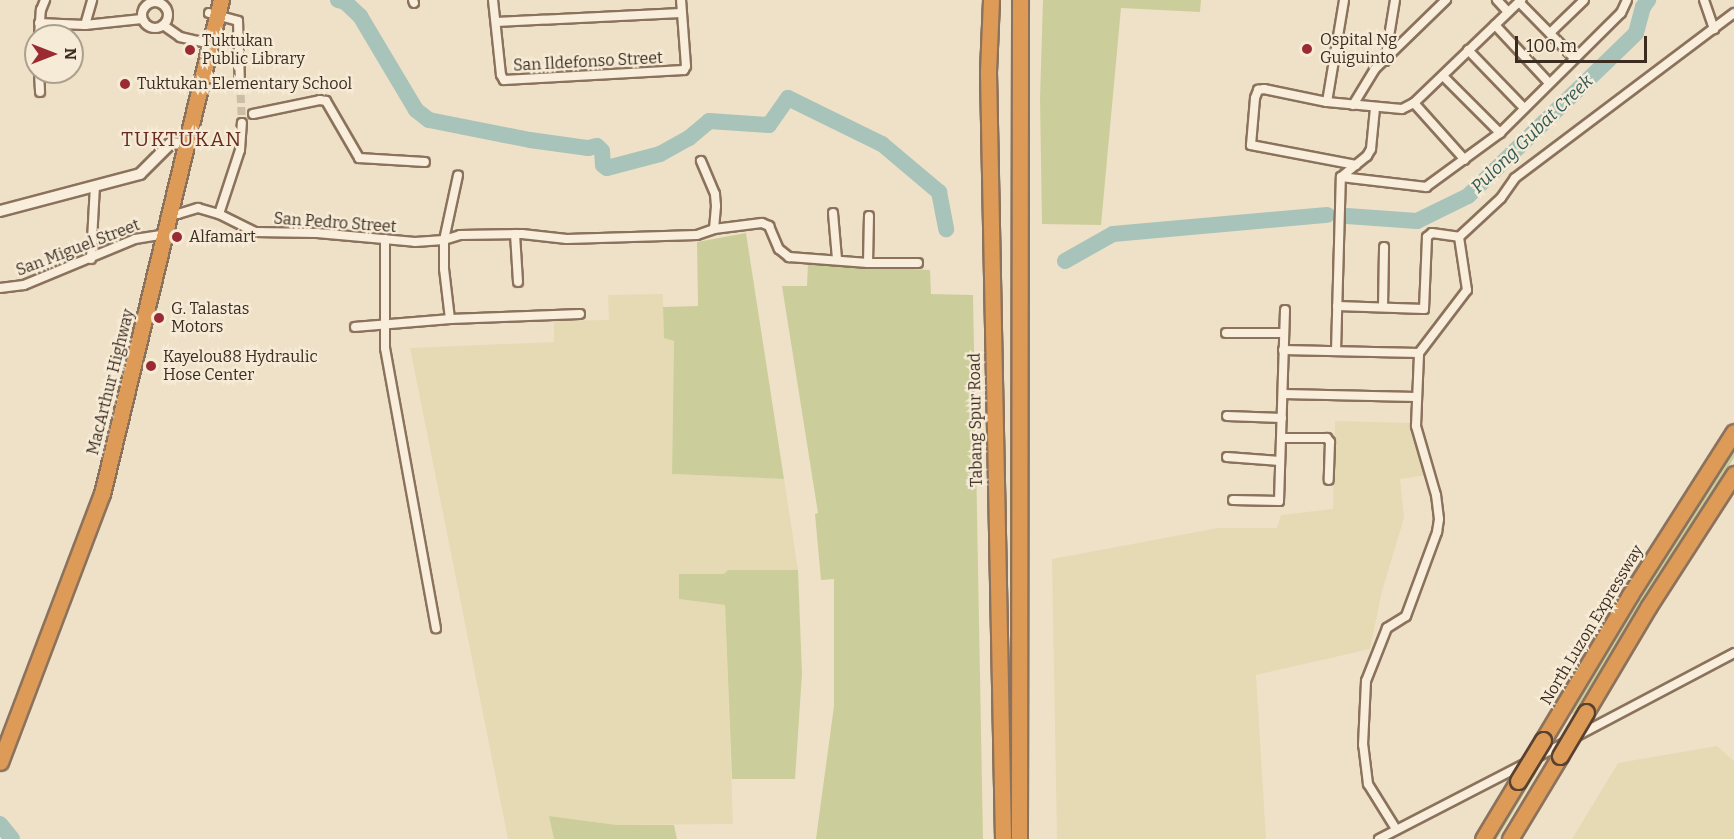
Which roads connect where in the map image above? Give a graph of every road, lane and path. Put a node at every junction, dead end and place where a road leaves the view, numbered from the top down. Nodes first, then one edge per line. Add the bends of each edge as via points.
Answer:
1 (45, 0) edge
2 (92, 0) edge
3 (493, 0) edge
4 (681, 0) edge
5 (991, 0) edge
6 (1020, 0) edge
7 (1344, 0) edge
8 (1395, 0) edge
9 (1446, 0) edge
10 (1497, 0) edge
11 (1584, 0) edge
12 (1627, 0) edge
13 (1704, 0) edge
14 (1520, 1) edge
15 (165, 3) edge
16 (215, 7) edge
17 (1508, 12) junction
18 (681, 13) junction
19 (1734, 13) edge
20 (142, 19) junction
21 (496, 22) junction
22 (39, 23) joint
23 (85, 25) junction
24 (163, 25) junction
25 (1495, 25) junction
26 (1714, 29) junction
27 (1550, 33) junction
28 (206, 43) junction
29 (1468, 50) junction
30 (1574, 58) junction
31 (1384, 61) junction
32 (1443, 76) junction
33 (240, 83) tunnel mouth
34 (1549, 83) junction
35 (40, 84) edge
36 (40, 92) dead end
37 (1327, 102) junction
38 (1414, 103) junction
39 (1353, 105) junction
40 (1375, 108) junction
41 (1524, 108) junction
42 (253, 114) dead end
43 (242, 123) tunnel mouth
44 (1500, 133) junction
45 (183, 143) junction
46 (1466, 160) junction
47 (701, 161) dead end
48 (425, 162) dead end
49 (1356, 165) junction
50 (458, 175) dead end
51 (1341, 177) junction
52 (95, 186) junction
53 (0, 211) edge
54 (167, 211) junction
55 (833, 213) dead end
56 (219, 214) junction
57 (869, 216) dead end
58 (714, 229) junction
59 (160, 234) junction
60 (515, 234) junction
61 (1459, 237) junction
62 (385, 239) junction
63 (444, 240) junction
64 (1384, 247) dead end
65 (91, 259) junction
66 (837, 259) junction
67 (868, 263) junction
68 (918, 263) dead end
69 (518, 282) dead end
70 (0, 288) edge
71 (1337, 306) junction
72 (1383, 307) junction
73 (1285, 310) dead end
74 (580, 314) dead end
75 (450, 319) junction
76 (384, 323) junction
77 (355, 327) dead end
78 (1226, 333) dead end
79 (1284, 333) junction
80 (1283, 350) junction
81 (1336, 351) junction
82 (1419, 353) junction
83 (1283, 394) junction
84 (1416, 397) junction
85 (1227, 416) dead end
86 (1282, 418) junction
87 (1734, 432) edge
88 (1281, 438) junction
89 (1227, 457) dead end
90 (1280, 460) junction
91 (1734, 474) edge
92 (1329, 480) dead end
93 (1233, 500) dead end
94 (436, 628) dead end
95 (1734, 652) edge
96 (0, 737) edge
97 (0, 762) edge
98 (1542, 787) junction
99 (1396, 830) junction
100 (1003, 839) edge
101 (1018, 839) edge
102 (1379, 839) edge
103 (1483, 839) edge
104 (1510, 839) edge
105 (1515, 839) edge

1 - 22 street
2 - 23 street
3 - 21 street, San Ildefonso Street
4 - 18 street, San Ildefonso Street
5 - 100 highway, Tabang Spur Road via 989,107
6 - 101 highway
7 - 37 street
8 - 31 street
9 - 31 street
10 - 17 street
11 - 27 street
12 - 30 street via 1620,13
13 - 26 street
14 - 17 street
14 - 27 street
15 - 20 street via 147,3 141,11
15 - 24 street via 168,14
16 - 28 highway, MacArthur Highway
16 - 33 street via 238,21
17 - 25 street
18 - 21 street
18 - 21 street, San Ildefonso Street via 684,70 504,80
19 - 26 street
20 - 23 street
20 - 24 street via 149,27
22 - 23 street
24 - 28 street via 180,37
25 - 29 street
25 - 34 street
26 - 61 street via 1515,177 1501,198
27 - 30 street
28 - 45 highway, MacArthur Highway
29 - 32 street
29 - 41 street
30 - 34 street
31 - 39 street via 1367,78
32 - 38 street
32 - 44 street
34 - 41 street
35 - 36 street
37 - 39 street
37 - 49 street via 1258,90 1251,145
38 - 40 street via 1402,108
38 - 46 street
39 - 40 street
40 - 49 street via 1371,149
41 - 44 street
42 - 48 street via 326,101 359,158
43 - 56 street via 240,150
44 - 46 street
45 - 52 street via 171,143 140,174
45 - 54 highway, MacArthur Highway
46 - 51 street via 1426,187
47 - 58 street via 715,194
49 - 51 street
50 - 63 street
51 - 71 street
52 - 53 street
52 - 65 street
54 - 56 street, San Pedro Street via 178,214 198,208
54 - 59 highway, MacArthur Highway
55 - 66 street
56 - 62 street, San Pedro Street via 255,232
57 - 67 street
58 - 60 street, San Pedro Street via 697,235 567,239
58 - 66 street, San Pedro Street via 762,223 769,226 784,254
59 - 65 street, San Miguel Street via 135,239
59 - 96 highway, MacArthur Highway via 93,492
59 - 97 highway, MacArthur Highway via 102,494
60 - 63 street, San Pedro Street via 460,235
60 - 69 street
61 - 72 street via 1432,233 1427,237 1424,309
61 - 82 street via 1467,290
62 - 63 street, San Pedro Street
62 - 76 street
63 - 75 street
64 - 72 street
65 - 70 street, San Miguel Street via 24,285
66 - 67 street
67 - 68 street
71 - 72 street
71 - 81 street
73 - 79 street
74 - 75 street
75 - 76 street
76 - 77 street
76 - 94 street via 390,388
78 - 79 street
79 - 80 street
80 - 81 street
80 - 83 street
81 - 82 street
82 - 84 street
83 - 84 street
83 - 86 street
84 - 99 street via 1416,426 1431,471 1439,519 1406,616 1387,628 1366,681 1364,745 1368,784
85 - 86 street
86 - 88 street
87 - 103 highway, North Luzon Expressway, bridge
88 - 90 street
88 - 92 street via 1327,438
89 - 90 street
90 - 93 street via 1279,501
91 - 98 highway, bridge via 1649,606
95 - 99 street
98 - 104 highway
98 - 105 highway
99 - 102 street

